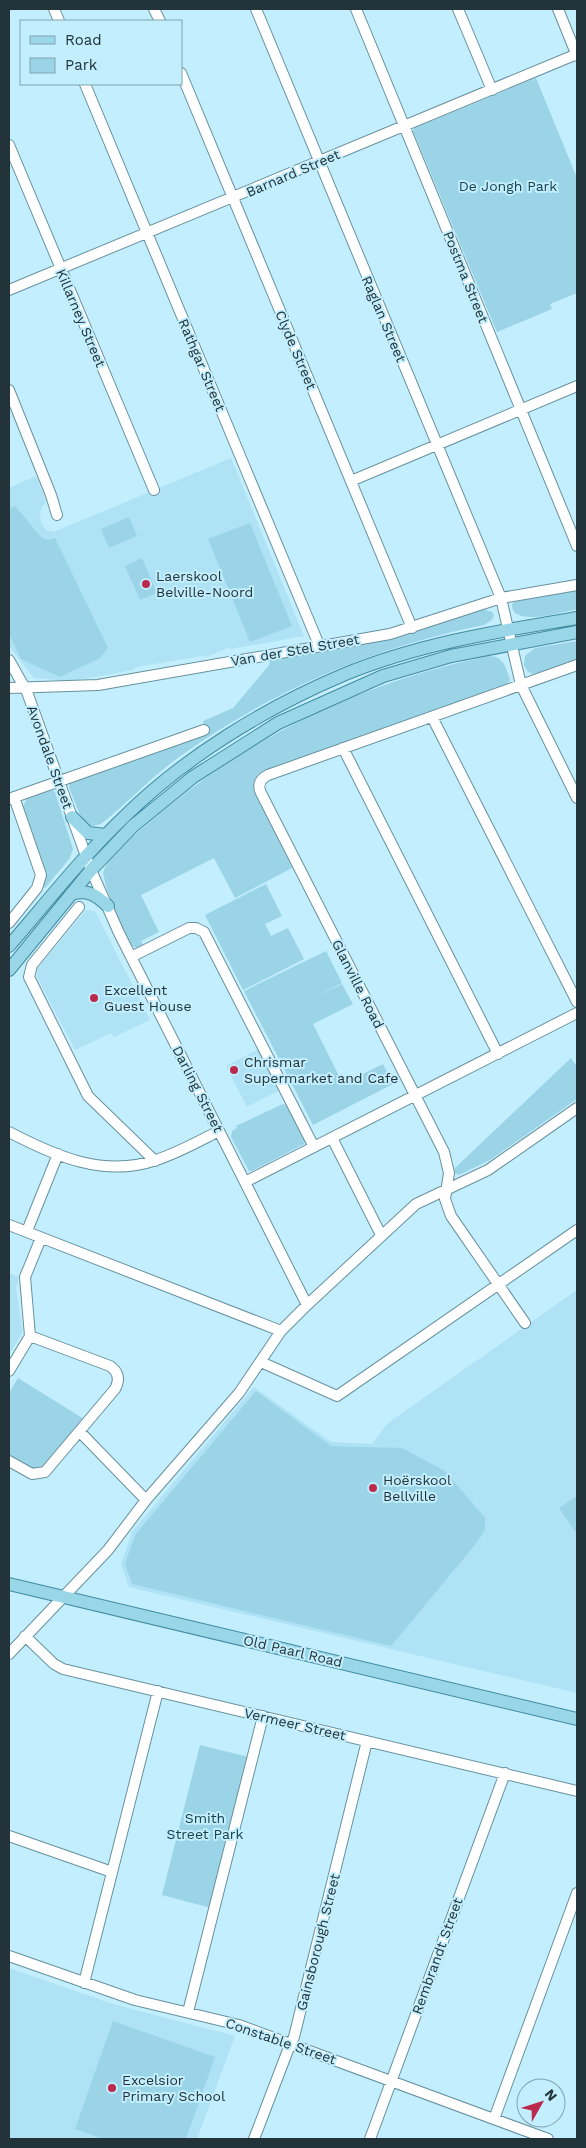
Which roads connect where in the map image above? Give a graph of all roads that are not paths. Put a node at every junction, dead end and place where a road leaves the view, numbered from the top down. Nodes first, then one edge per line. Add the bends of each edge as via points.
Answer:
1 (256, 9) edge
2 (356, 9) edge
3 (458, 9) edge
4 (558, 9) edge
5 (577, 55) edge
6 (182, 75) edge
7 (85, 85) edge
8 (492, 90) junction
9 (404, 126) junction
10 (9, 144) edge
11 (319, 162) junction
12 (233, 198) junction
13 (147, 233) junction
14 (60, 269) junction
15 (9, 290) edge
16 (577, 386) edge
17 (9, 390) edge
18 (522, 409) junction
19 (437, 445) junction
20 (351, 480) junction
21 (154, 490) dead end
22 (57, 515) dead end
23 (577, 546) edge
24 (577, 585) edge
25 (501, 598) junction
26 (577, 618) edge
27 (412, 628) junction
28 (509, 630) junction
29 (577, 632) edge
30 (512, 643) junction
31 (319, 645) junction
32 (9, 660) edge
33 (577, 665) edge
34 (9, 674) edge
35 (521, 685) junction
36 (9, 688) edge
37 (25, 689) junction
38 (432, 717) junction
39 (204, 730) dead end
40 (343, 748) junction
41 (59, 781) junction
42 (11, 798) edge
43 (577, 798) edge
44 (72, 817) junction
45 (106, 835) junction
46 (86, 856) junction
47 (91, 870) junction
48 (71, 894) junction
49 (79, 906) dead end
50 (108, 906) junction
51 (9, 923) edge
52 (9, 946) edge
53 (132, 958) junction
54 (9, 970) edge
55 (577, 1002) edge
56 (577, 1014) edge
57 (498, 1054) junction
58 (415, 1096) junction
59 (577, 1108) edge
60 (219, 1131) junction
61 (9, 1132) edge
62 (332, 1138) junction
63 (314, 1147) junction
64 (58, 1154) junction
65 (155, 1161) junction
66 (245, 1182) junction
67 (447, 1189) junction
68 (9, 1224) edge
69 (577, 1230) edge
70 (27, 1232) junction
71 (381, 1235) junction
72 (42, 1238) junction
73 (499, 1284) junction
74 (307, 1305) junction
75 (525, 1323) dead end
76 (281, 1332) junction
77 (30, 1336) junction
78 (261, 1362) junction
79 (9, 1371) edge
80 (80, 1432) junction
81 (9, 1461) edge
82 (146, 1500) junction
83 (9, 1584) edge
84 (63, 1596) junction
85 (25, 1636) junction
86 (9, 1654) edge
87 (158, 1691) junction
88 (263, 1716) junction
89 (577, 1719) edge
90 (367, 1741) junction
91 (505, 1773) junction
92 (577, 1790) edge
93 (9, 1836) edge
94 (112, 1872) junction
95 (577, 1893) edge
96 (9, 1956) edge
97 (84, 1983) junction
98 (188, 2012) junction
99 (291, 2044) junction
100 (391, 2081) junction
101 (494, 2119) junction
102 (254, 2139) edge
103 (370, 2139) edge
104 (548, 2139) edge

1 - 11 street, Raglan Street
2 - 9 street, Postma Street
3 - 8 street
4 - 5 street
5 - 8 street, Barnard Street
6 - 12 street, Clyde Street
7 - 13 street, Rathgar Street
8 - 9 street, Barnard Street
9 - 11 street, Barnard Street
9 - 18 street, Postma Street
10 - 14 street, Killarney Street
11 - 12 street, Barnard Street
11 - 19 street, Raglan Street
12 - 13 street, Barnard Street
12 - 20 street, Clyde Street
13 - 14 street, Barnard Street
13 - 31 street, Rathgar Street
14 - 15 street, Barnard Street
14 - 21 street, Killarney Street
16 - 18 street
17 - 22 street
18 - 19 street
18 - 23 street, Postma Street
19 - 20 street
19 - 25 street, Raglan Street
20 - 27 street, Clyde Street
24 - 25 street, Van der Stel Street
25 - 27 street, Van der Stel Street
25 - 28 street, Raglan Street
26 - 28 main road
27 - 31 street, Van der Stel Street
28 - 30 street, Raglan Street
28 - 45 main road via 406,654 343,675 271,710 224,738 172,776
29 - 30 main road
30 - 35 street, Raglan Street
30 - 47 main road via 382,676 278,723 178,788 133,826
31 - 37 street, Van der Stel Street via 98,685
32 - 37 street, Avondale Street
33 - 35 street
34 - 37 street
35 - 38 street
35 - 43 street, Raglan Street
36 - 37 street, Van der Stel Street
37 - 41 street, Avondale Street
38 - 40 street
38 - 55 street
39 - 41 street
40 - 57 street
40 - 58 street, Glanville Road via 268,775 260,782 261,793
41 - 42 street
41 - 44 street, Avondale Street
42 - 51 street via 41,875 37,888
44 - 45 main road via 88,833
44 - 46 street, Avondale Street
45 - 46 main road
46 - 47 street, Avondale Street
46 - 52 main road
47 - 48 main road
47 - 50 street, Darling Street
48 - 50 main road via 92,894
48 - 54 main road
49 - 65 street via 32,966 29,977 88,1096
50 - 53 street, Darling Street
53 - 60 street, Darling Street
53 - 63 street via 189,928 199,928 204,932
56 - 57 street
57 - 58 street
58 - 62 street
58 - 67 street, Glanville Road via 444,1152 448,1168
59 - 67 street via 488,1170
60 - 65 street
60 - 66 street, Darling Street
61 - 64 street
62 - 63 street
62 - 71 street
63 - 66 street
64 - 65 street via 96,1167
64 - 70 street
66 - 74 street, Darling Street
67 - 71 street via 416,1204
67 - 73 street, Glanville Road via 445,1198 451,1216
68 - 70 street
69 - 73 street
70 - 72 street
71 - 74 street
72 - 76 street
72 - 77 street via 25,1277
73 - 75 street, Glanville Road
73 - 78 street via 337,1396
74 - 76 street
76 - 78 street
77 - 79 street
77 - 80 street via 110,1366 116,1372 115,1389
78 - 82 street via 239,1393
80 - 81 street via 42,1474 32,1474
80 - 82 street
82 - 84 street via 108,1550
83 - 84 main road, Old Paarl Road
84 - 85 street
84 - 89 main road, Old Paarl Road
85 - 86 street
85 - 87 street, Vermeer Street via 60,1668
87 - 88 street, Vermeer Street
87 - 94 street
88 - 90 street, Vermeer Street
88 - 98 street
90 - 91 street, Vermeer Street
90 - 99 street, Gainsborough Street via 303,2008
91 - 92 street, Vermeer Street
91 - 100 street, Rembrandt Street
93 - 94 street
94 - 97 street
95 - 101 street
96 - 97 street, Constable Street
97 - 98 street, Constable Street via 135,2000
98 - 99 street, Constable Street via 239,2024
99 - 100 street, Constable Street
99 - 102 street, Gainsborough Street
100 - 101 street, Constable Street
100 - 103 street, Rembrandt Street
101 - 104 street, Constable Street

